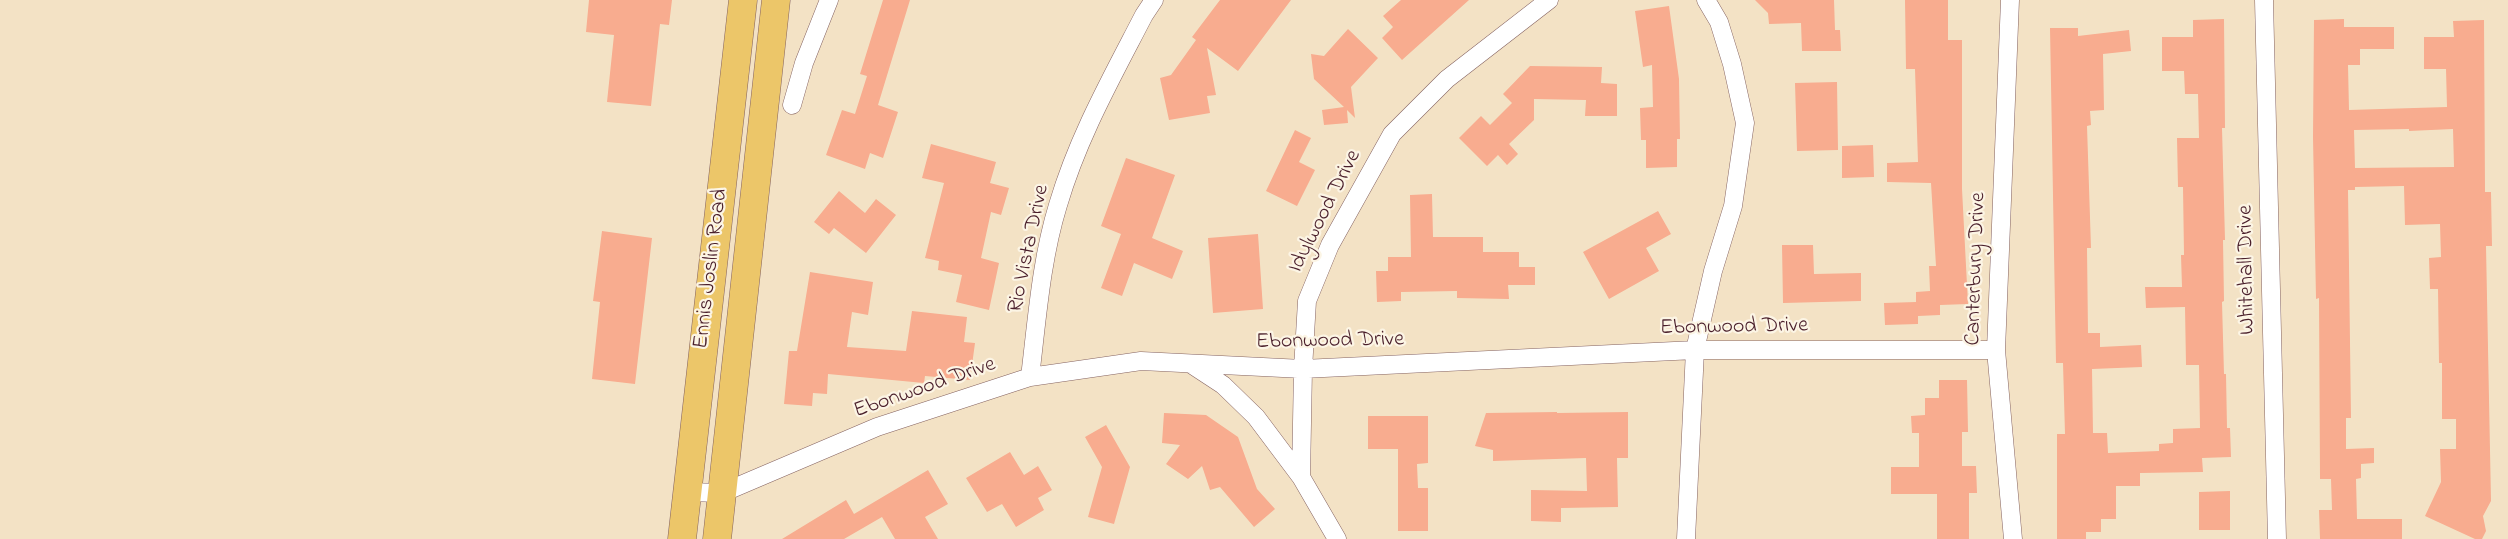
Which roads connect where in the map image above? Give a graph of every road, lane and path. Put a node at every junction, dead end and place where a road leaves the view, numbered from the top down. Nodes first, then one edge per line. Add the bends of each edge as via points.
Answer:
1 (743, 0) edge
2 (776, 0) edge
3 (829, 0) edge
4 (1154, 0) edge
5 (1549, 0) edge
6 (1706, 0) edge
7 (2015, 0) edge
8 (2264, 0) edge
9 (792, 106) dead end
10 (1695, 350) junction
11 (1996, 350) junction
12 (1189, 363) junction
13 (1303, 368) junction
14 (1030, 377) junction
15 (1301, 477) junction
16 (687, 492) junction
17 (722, 493) junction
18 (682, 539) edge
19 (717, 539) edge
20 (1337, 539) edge
21 (1686, 539) edge
22 (2013, 539) edge
23 (2277, 539) edge

1 - 16 main road, Ennis Joslin Road
2 - 17 main road, Ennis Joslin Road
3 - 9 street via 804,63
4 - 14 street, Rio Vista Drive via 1083,131 1058,205 1043,272
5 - 13 street, Idylwood Drive via 1447,79 1392,134 1330,245 1307,301
6 - 10 street via 1719,22 1745,123 1733,206 1713,271
7 - 11 street, Canterbury Drive
8 - 23 street, Whitehall Drive
10 - 11 street, Ebonwood Drive
10 - 13 street, Ebonwood Drive
10 - 21 street
11 - 22 street, Canterbury Drive
12 - 13 street, Ebonwood Drive
12 - 14 street, Ebonwood Drive via 1141,361
12 - 15 street via 1223,385 1256,417
13 - 15 street, Idylwood Drive
14 - 17 street, Ebonwood Drive via 876,427
15 - 20 street
16 - 17 street, Ebonwood Drive
16 - 18 main road, Ennis Joslin Road
17 - 19 main road, Ennis Joslin Road

